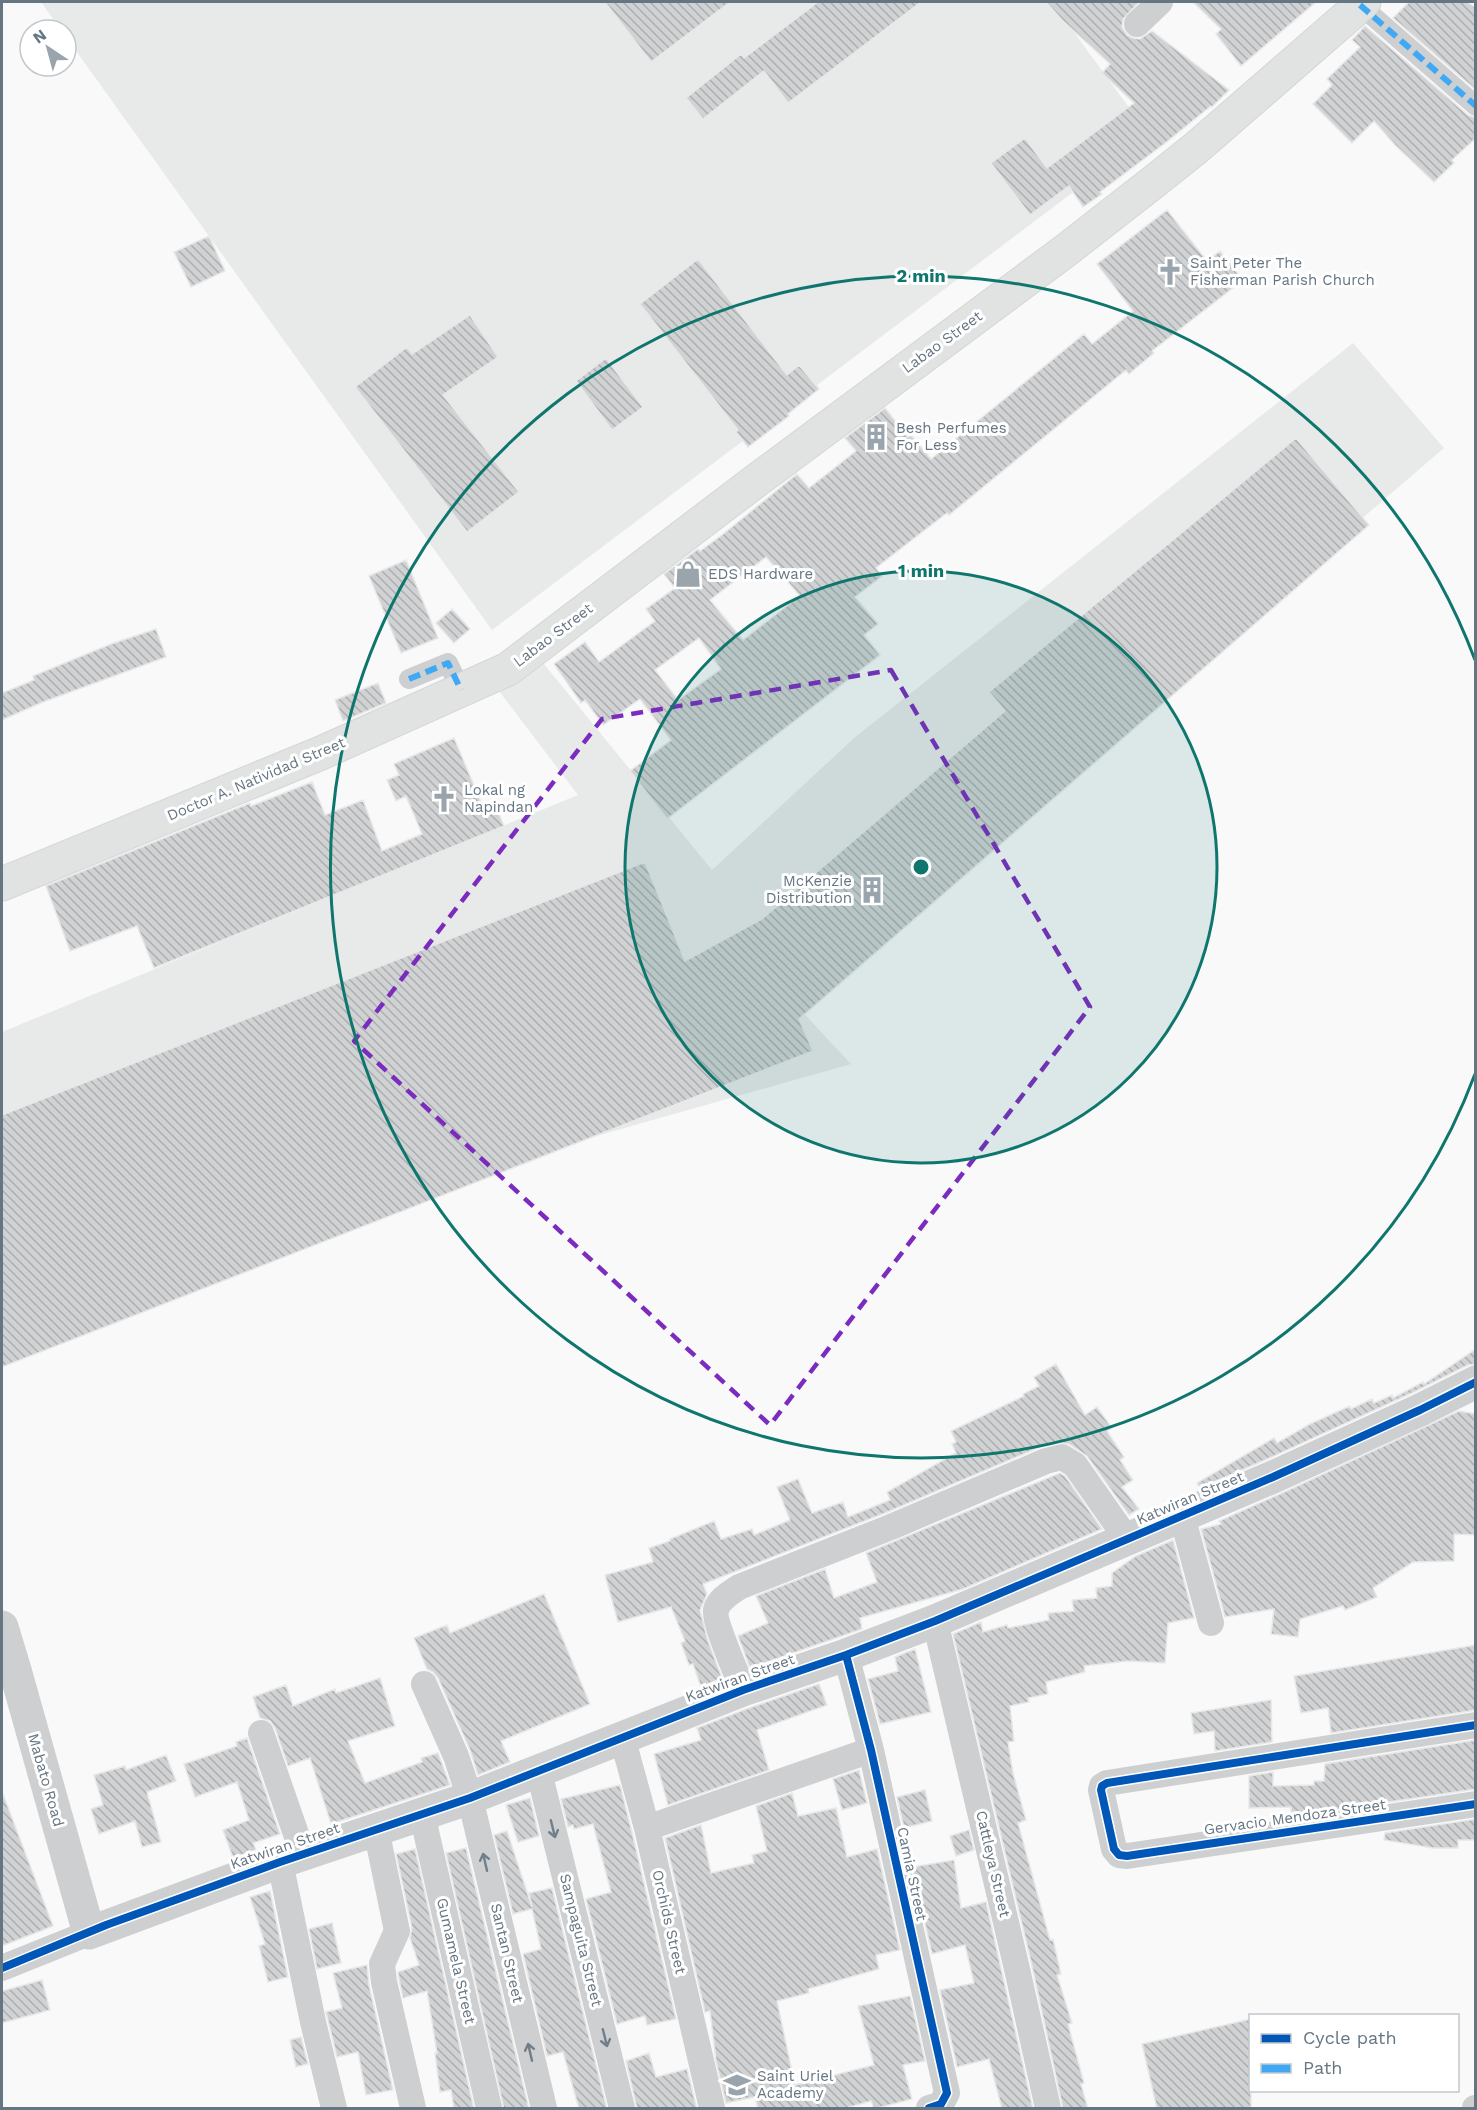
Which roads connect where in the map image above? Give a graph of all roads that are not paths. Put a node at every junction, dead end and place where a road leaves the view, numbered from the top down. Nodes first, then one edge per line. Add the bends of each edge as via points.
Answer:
1 (1160, 2) edge
2 (1362, 3) edge
3 (1137, 24) dead end
4 (1476, 106) edge
5 (508, 669) joint
6 (409, 679) dead end
7 (461, 690) junction
8 (2, 884) edge
9 (1476, 1382) edge
10 (1182, 1516) junction
11 (1127, 1539) junction
12 (935, 1621) junction
13 (1211, 1623) dead end
14 (2, 1627) edge
15 (846, 1655) junction
16 (424, 1684) dead end
17 (743, 1690) junction
18 (1476, 1725) edge
19 (261, 1733) dead end
20 (622, 1737) junction
21 (871, 1750) junction
22 (539, 1772) junction
23 (470, 1798) junction
24 (1476, 1804) edge
25 (422, 1814) junction
26 (647, 1828) junction
27 (376, 1829) junction
28 (291, 1858) junction
29 (89, 1933) junction
30 (2, 1968) edge
31 (937, 2104) edge
32 (334, 2109) edge
33 (413, 2109) edge
34 (489, 2109) edge
35 (544, 2109) edge
36 (622, 2109) edge
37 (712, 2109) edge
38 (1048, 2109) edge

1 - 3 street
2 - 4 street
2 - 5 main road, Labao Street via 1164,174
5 - 7 main road, Doctor A. Natividad Street
6 - 7 street via 448,663
7 - 8 main road, Doctor A. Natividad Street via 300,762
9 - 10 street, Katwiran Street
10 - 11 street, Katwiran Street
10 - 13 street
11 - 12 street, Katwiran Street
11 - 17 street via 1075,1465 1062,1457 1046,1461 730,1593 719,1604 715,1617
12 - 15 street, Katwiran Street
12 - 38 street, Cattleya Street
14 - 29 street, Mabato Road
15 - 17 street, Katwiran Street
15 - 21 street, Camia Street
16 - 23 street, Santan Street
17 - 20 street, Katwiran Street
18 - 24 street, Gervacio Mendoza Street via 1107,1783 1101,1790 1114,1849 1119,1855
19 - 28 street
20 - 22 street, Katwiran Street
20 - 26 street, Orchids Street
21 - 26 street
21 - 31 street, Camia Street via 947,2093
22 - 23 street, Katwiran Street
22 -> 36 street, Sampaguita Street
23 - 25 street, Katwiran Street
35 -> 23 street, Santan Street
25 - 27 street, Katwiran Street
25 - 34 street, Gumamela Street
26 - 37 street, Orchids Street
27 - 28 street, Katwiran Street
27 - 33 street via 397,1931 382,1964 384,1982
28 - 29 street, Katwiran Street
28 - 32 street via 313,2022
29 - 30 street, Katwiran Street

